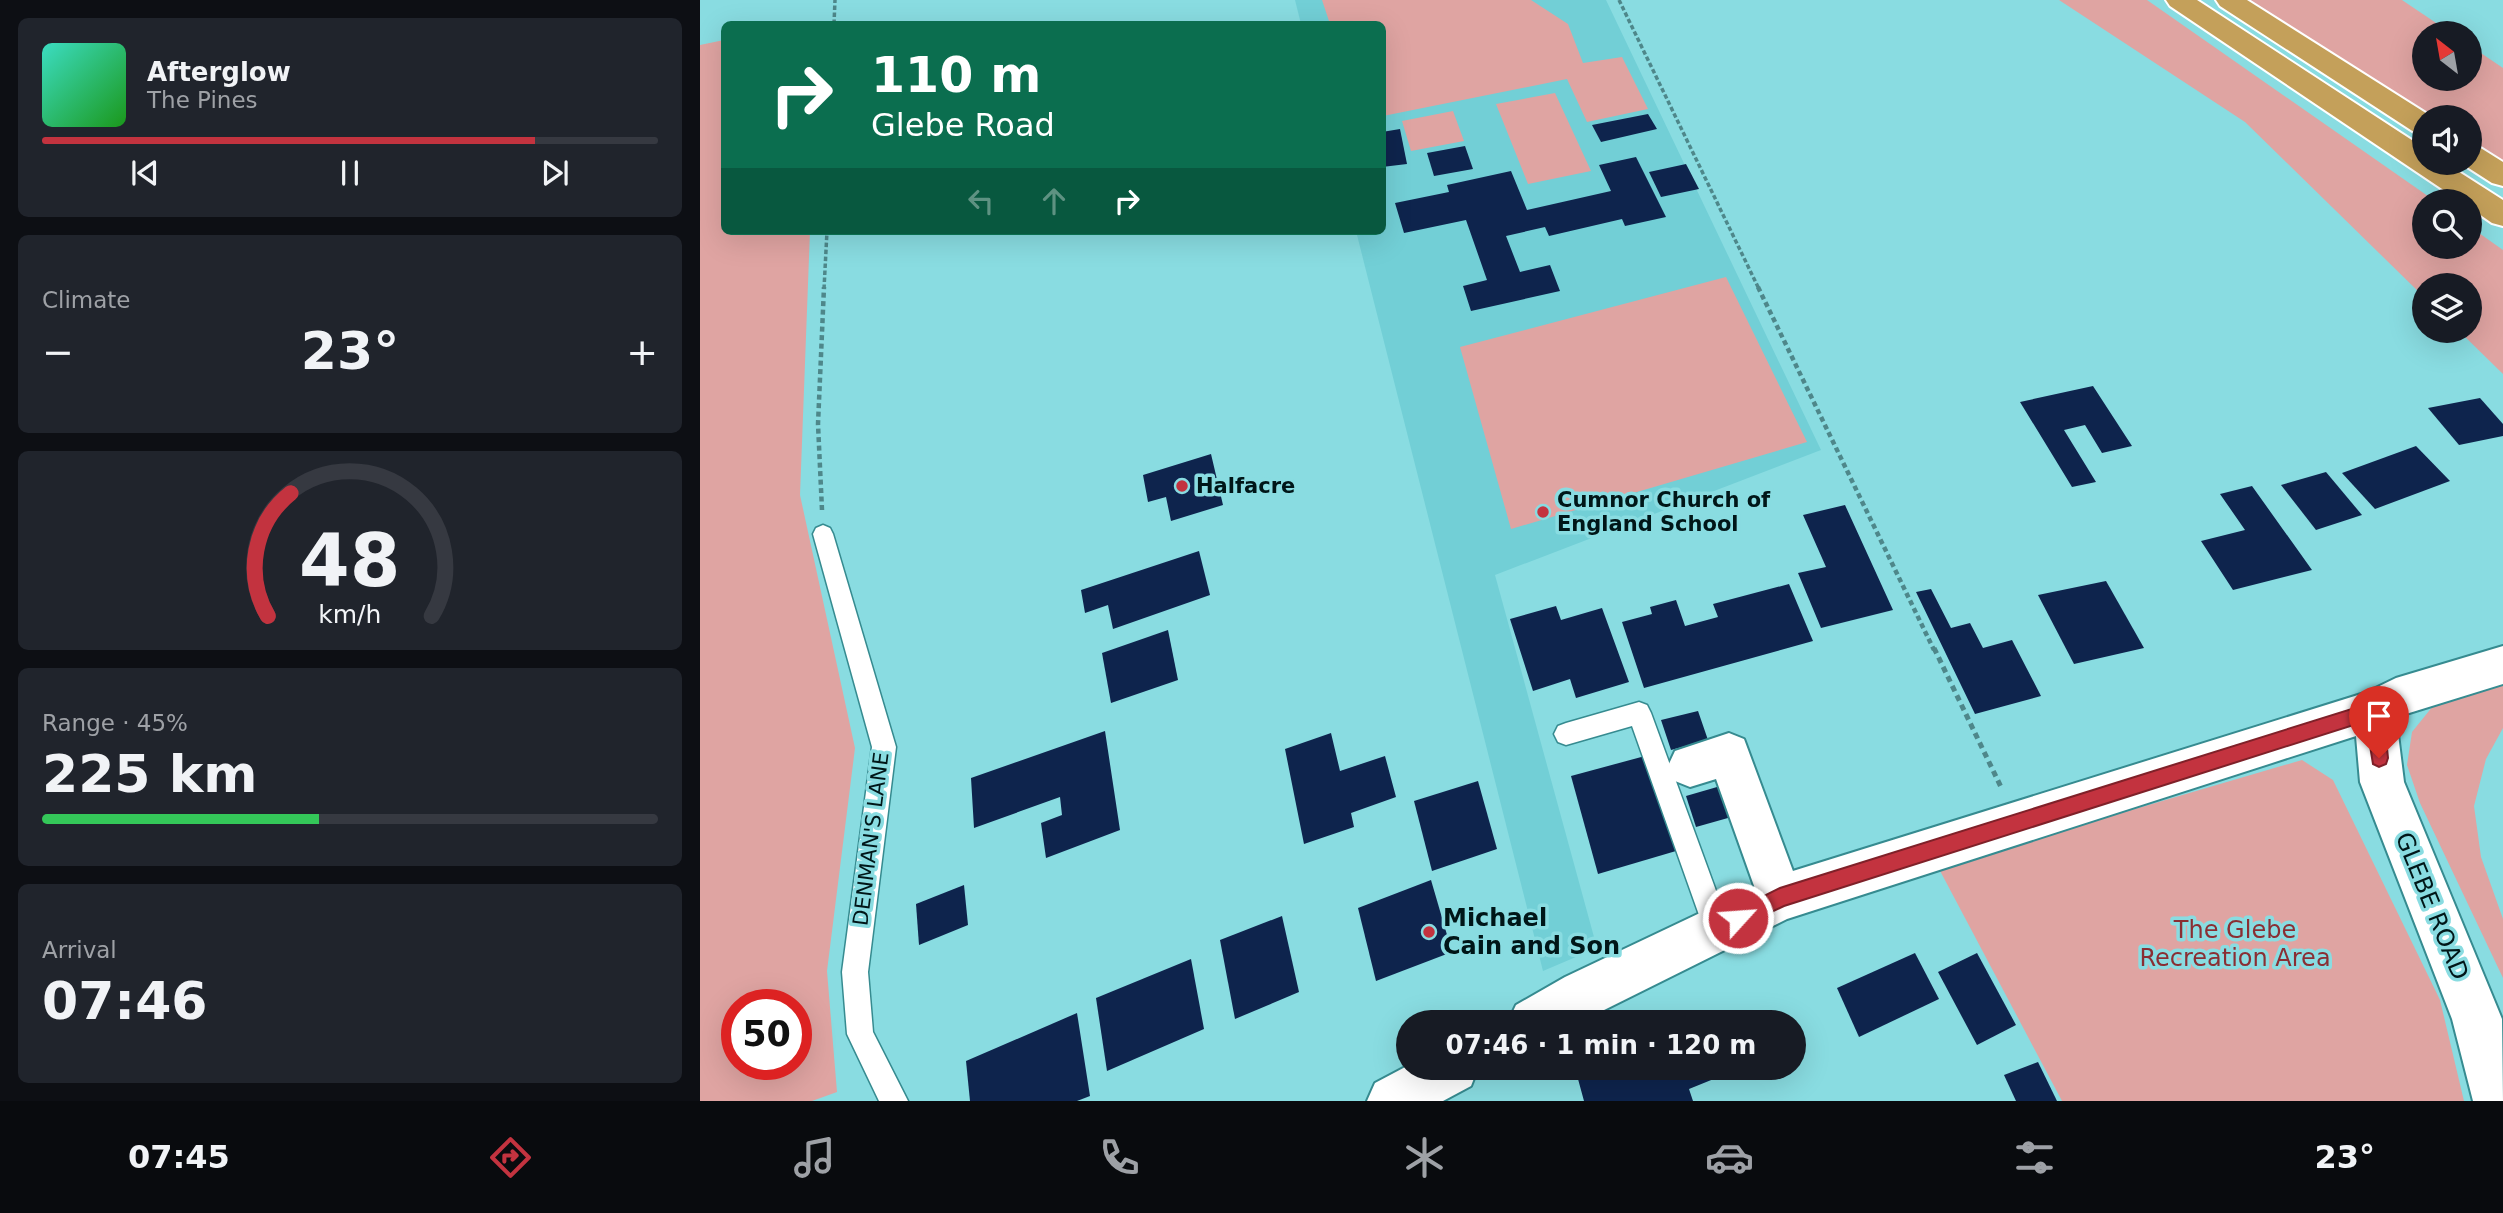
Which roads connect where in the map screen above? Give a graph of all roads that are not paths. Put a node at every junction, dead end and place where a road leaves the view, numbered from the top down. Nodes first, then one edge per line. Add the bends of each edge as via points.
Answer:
1 (2179, 0) edge
2 (2230, 0) edge
3 (2412, 117) edge
4 (2412, 155) edge
5 (2482, 162) edge
6 (2442, 175) edge
7 (2503, 176) edge
8 (2503, 215) edge
9 (823, 534) road end
10 (2503, 665) edge
11 (2374, 710) junction
12 (1566, 734) dead end
13 (1690, 766) dead end
14 (1780, 898) junction
15 (1717, 929) junction
16 (1554, 1010) edge
17 (1431, 1080) edge
18 (894, 1101) edge
19 (1393, 1101) edge
20 (2499, 1101) edge

1 - 4 highway
2 - 3 highway
5 - 7 highway
6 - 8 highway
9 - 18 lane, DENMAN'S LANE via 884,747 855,972 860,1034
10 - 11 main road via 2396,698
11 - 14 main road
11 - 20 main road, GLEBE ROAD via 2382,782 2477,1019
12 - 15 lane via 1639,713
13 - 14 main road via 1730,754
14 - 15 main road
15 - 16 main road
17 - 19 main road

